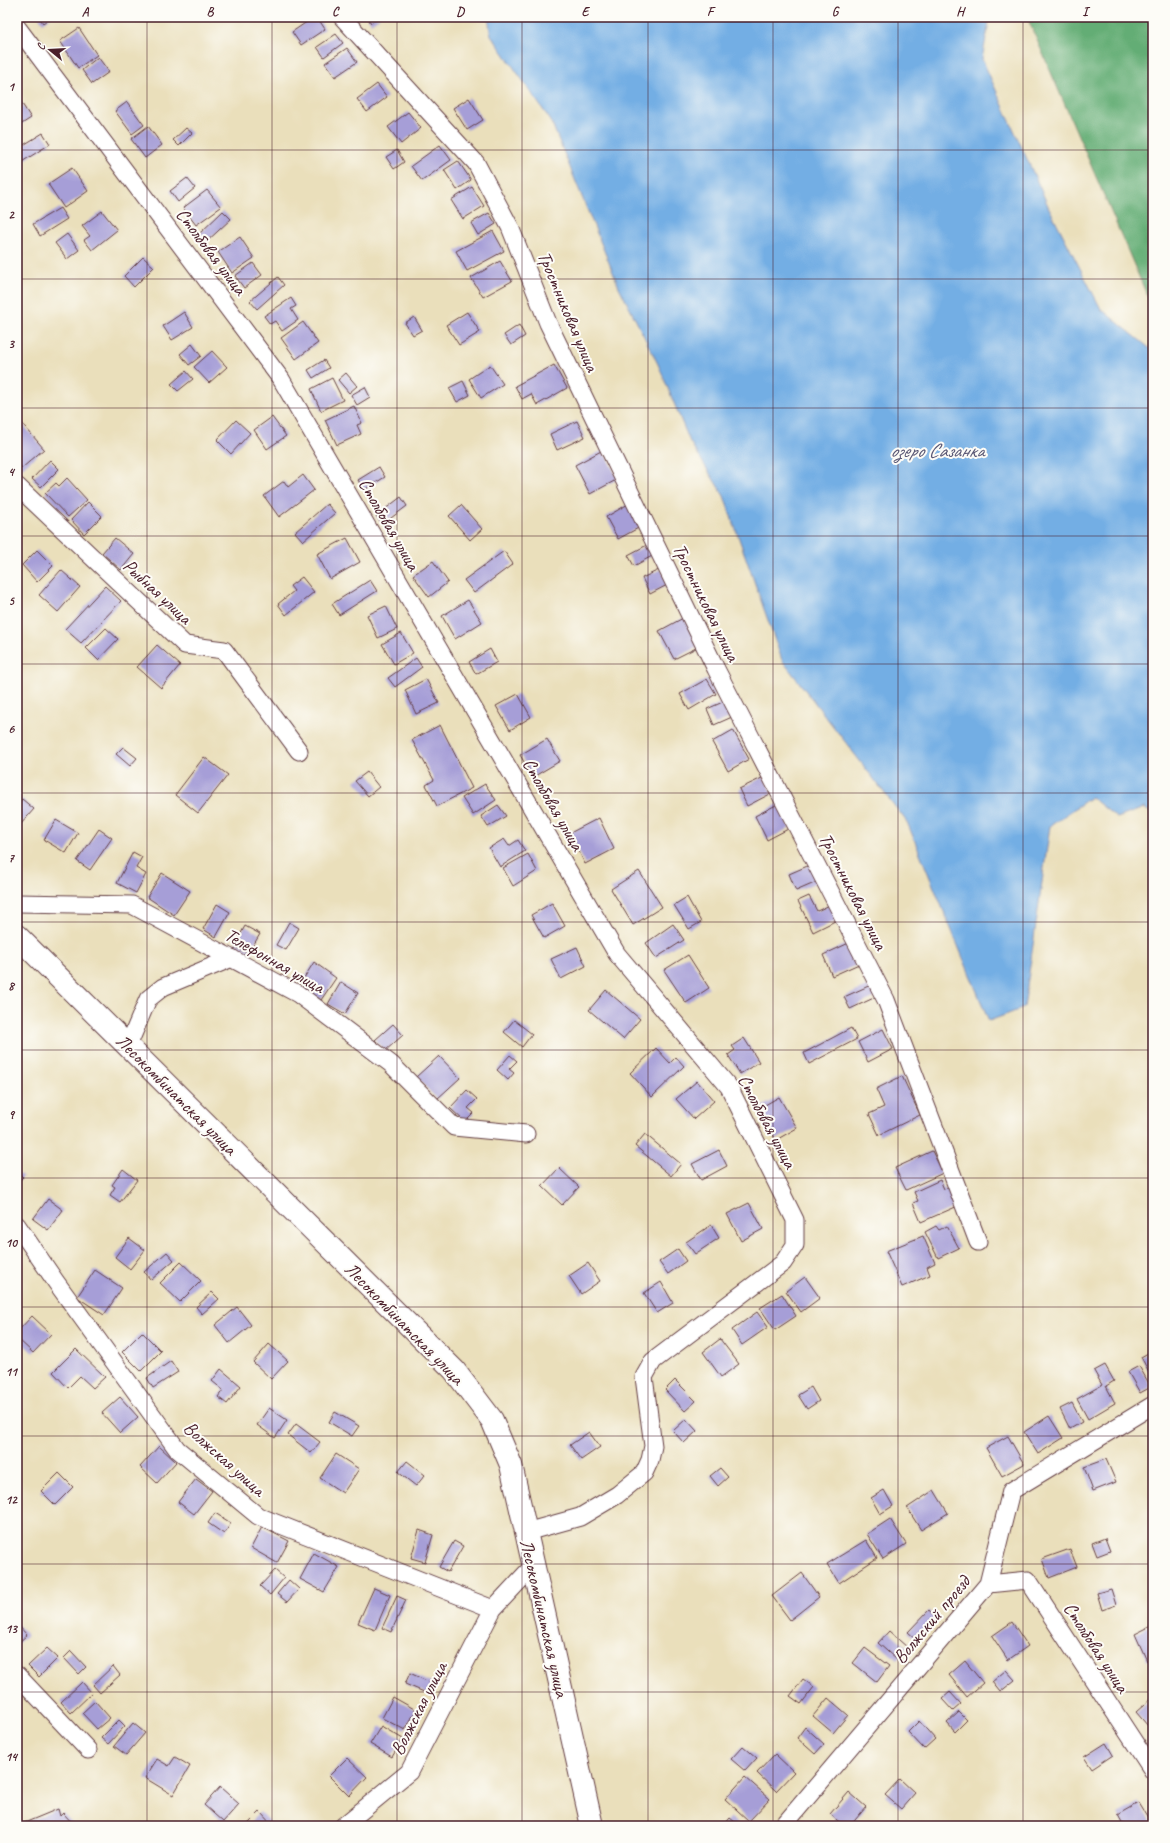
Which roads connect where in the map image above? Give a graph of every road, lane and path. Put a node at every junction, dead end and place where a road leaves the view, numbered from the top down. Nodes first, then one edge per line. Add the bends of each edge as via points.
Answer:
1 (342, 17) edge
2 (17, 27) edge
3 (17, 486) edge
4 (300, 751) dead end
5 (17, 903) edge
6 (17, 936) edge
7 (232, 958) junction
8 (128, 1046) junction
9 (526, 1134) dead end
10 (17, 1225) edge
11 (978, 1242) dead end
12 (1153, 1405) edge
13 (526, 1532) junction
14 (534, 1565) junction
15 (988, 1584) junction
16 (493, 1609) junction
17 (17, 1675) edge
18 (88, 1750) dead end
19 (1153, 1771) edge
20 (343, 1826) edge
21 (592, 1826) edge
22 (783, 1826) edge

1 - 11 street, Тростниковая улица via 476,163 510,227 548,323 716,669 886,1000
2 - 13 street, Столбовая улица via 281,379 617,954 730,1087 795,1220 795,1245 783,1263 653,1361 644,1377 653,1446 644,1473 617,1495 580,1518
3 - 4 street, Рыбная улица via 185,645 224,650
5 - 7 street, Телефонная улица via 132,905
6 - 8 street, Лесокомбинатская улица
7 - 8 street via 163,987 148,999
7 - 9 street, Телефонная улица via 298,994 348,1031 391,1064 454,1127
8 - 13 street, Лесокомбинатская улица via 454,1370 492,1420 511,1464
10 - 16 street, Волжская улица via 177,1450 258,1516
12 - 15 street, Волжский проезд via 1011,1491
13 - 14 street, Лесокомбинатская улица
14 - 16 street, Волжская улица
14 - 21 street, Лесокомбинатская улица
15 - 19 street, Столбовая улица via 1028,1580
15 - 22 street, Волжский проезд
16 - 20 street, Волжская улица via 409,1772
17 - 18 street

